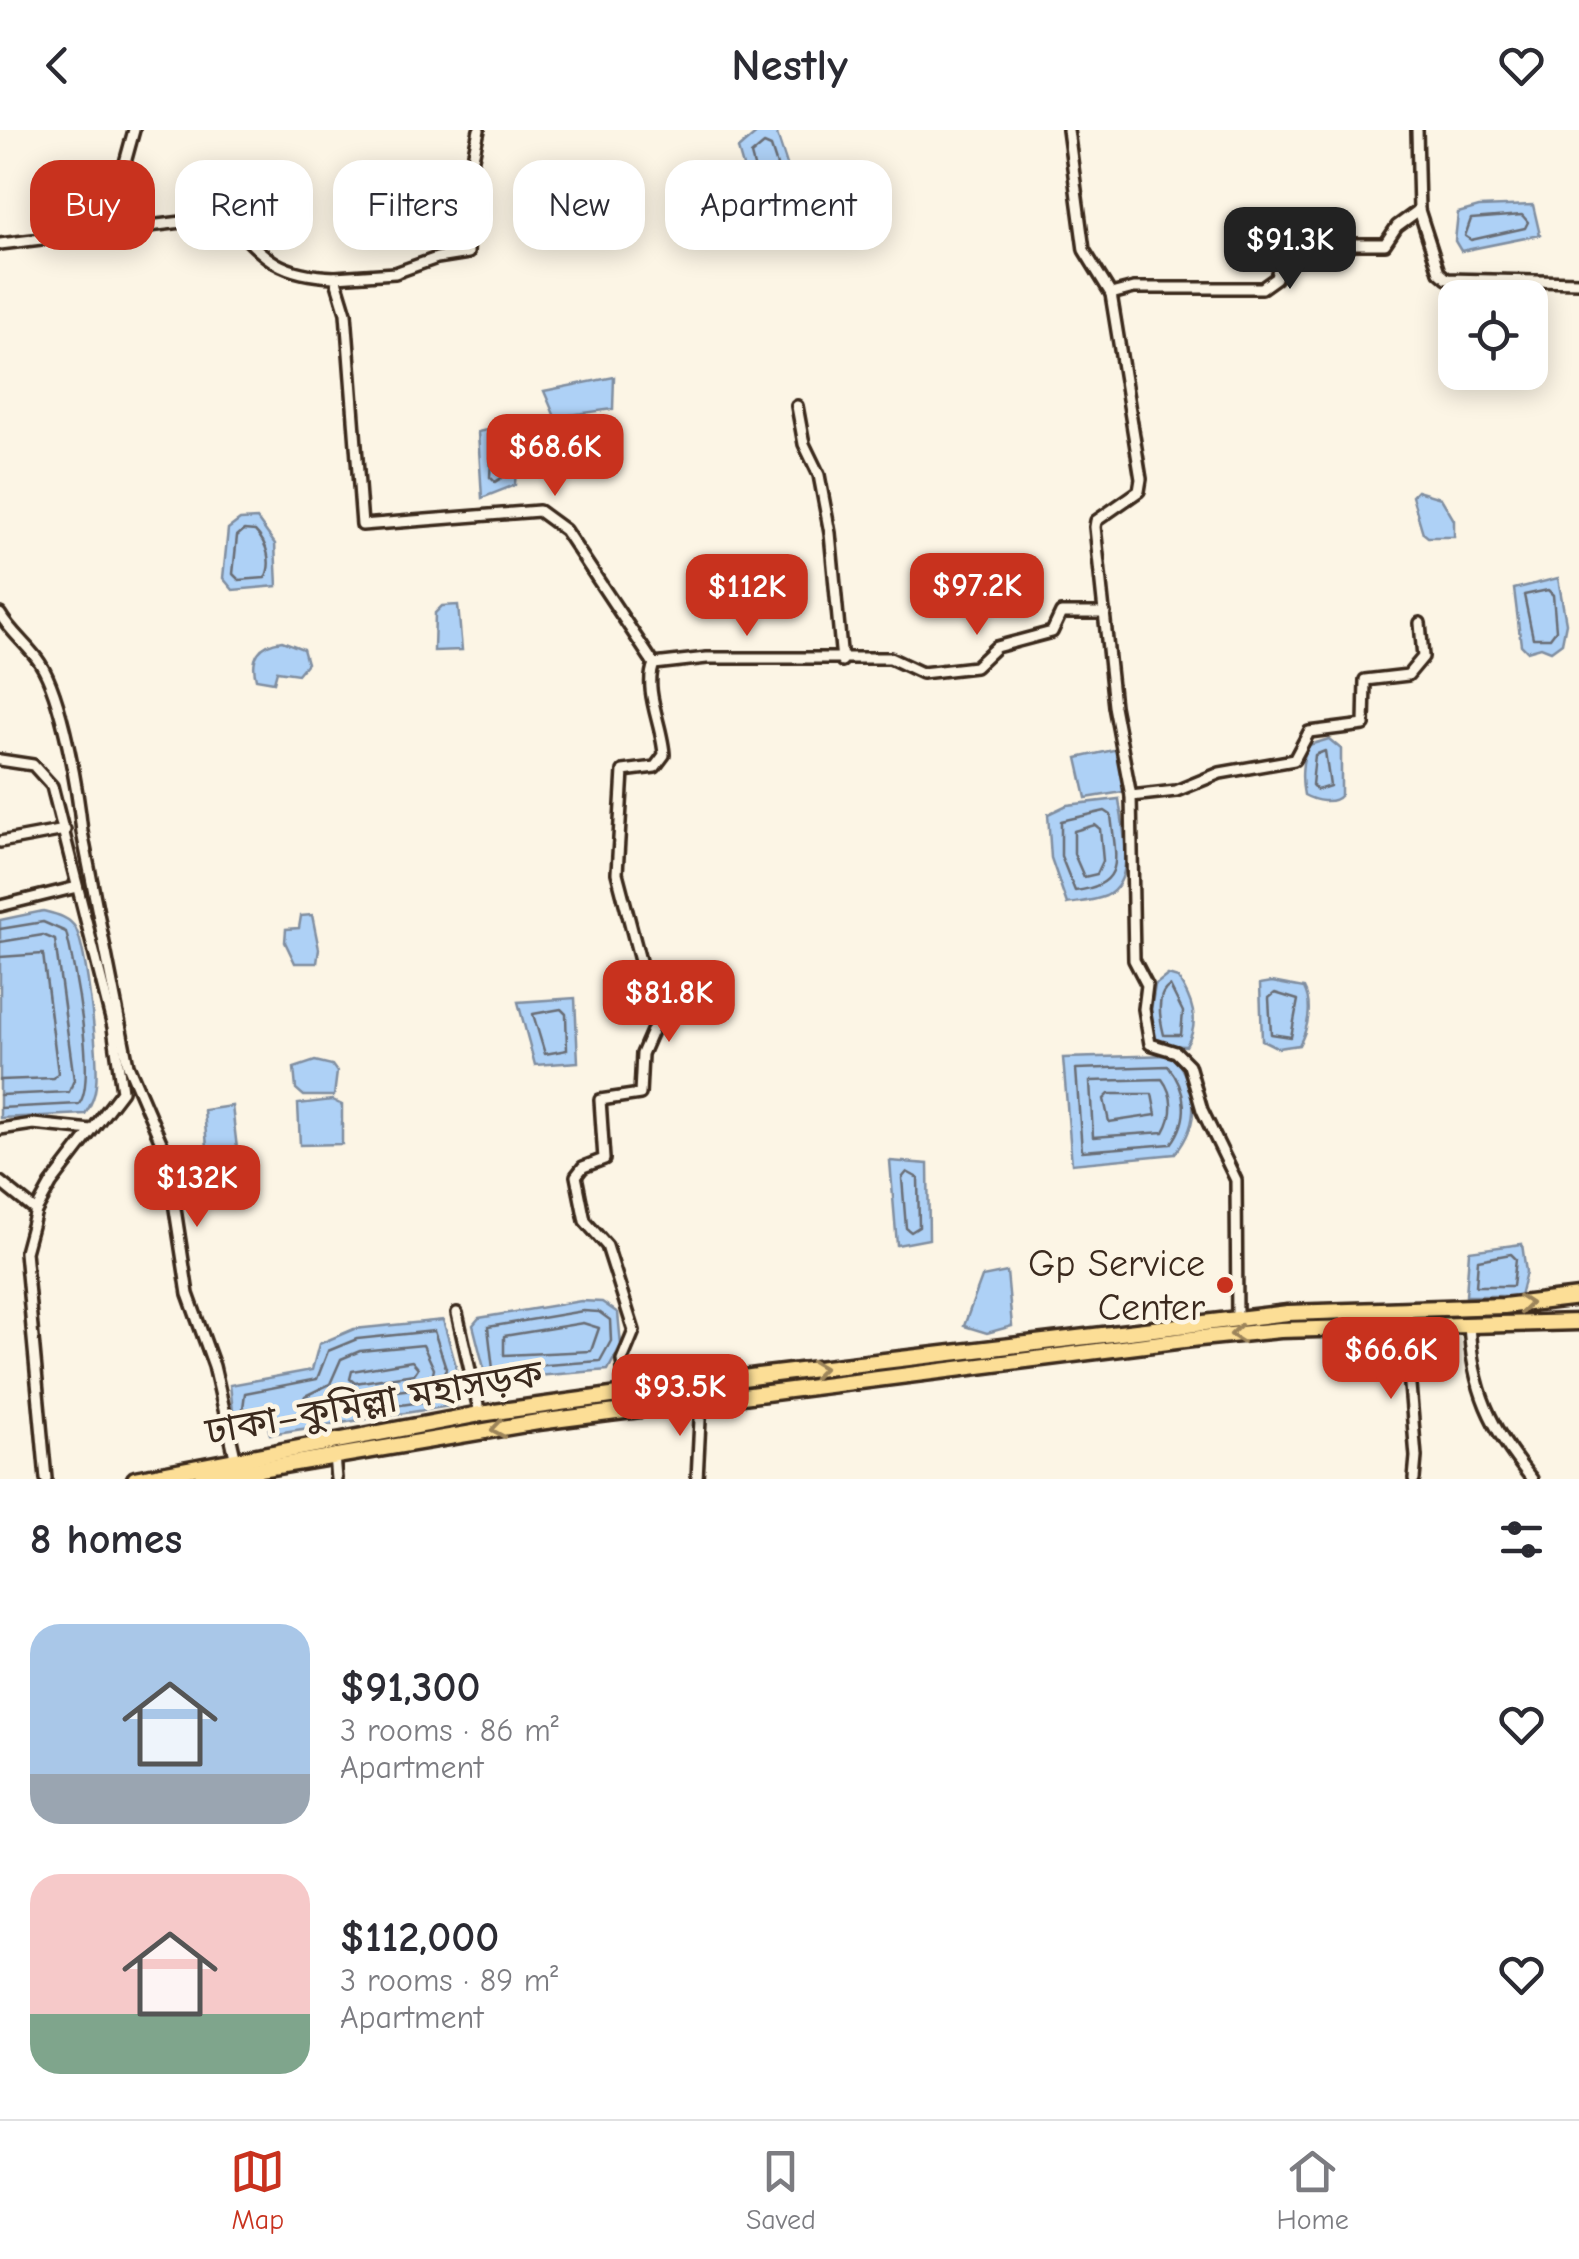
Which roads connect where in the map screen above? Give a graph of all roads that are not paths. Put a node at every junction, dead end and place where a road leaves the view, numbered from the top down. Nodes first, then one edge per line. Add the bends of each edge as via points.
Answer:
1 (134, 130) edge
2 (479, 130) edge
3 (1068, 130) edge
4 (1417, 130) edge
5 (126, 160) edge
6 (1419, 210) junction
7 (155, 224) edge
8 (30, 240) edge
9 (0, 244) edge
10 (336, 277) junction
11 (1579, 282) edge
12 (1111, 294) junction
13 (797, 406) dead end
14 (1105, 613) junction
15 (0, 614) edge
16 (1420, 623) dead end
17 (842, 660) junction
18 (654, 664) junction
19 (0, 760) edge
20 (1131, 796) junction
21 (65, 830) junction
22 (0, 842) edge
23 (76, 887) junction
24 (0, 906) edge
25 (0, 1129) edge
26 (91, 1130) junction
27 (0, 1182) edge
28 (36, 1210) junction
29 (1573, 1298) edge
30 (457, 1313) dead end
31 (1237, 1319) junction
32 (1574, 1322) edge
33 (1469, 1323) junction
34 (1406, 1325) junction
35 (1125, 1340) junction
36 (626, 1394) junction
37 (702, 1400) junction
38 (480, 1414) junction
39 (536, 1415) junction
40 (334, 1455) junction
41 (235, 1457) junction
42 (46, 1479) edge
43 (135, 1479) edge
44 (202, 1479) edge
45 (336, 1479) edge
46 (697, 1479) edge
47 (1414, 1479) edge
48 (1532, 1479) edge

1 - 5 street
2 - 10 street via 468,254 396,273
3 - 12 street via 1084,250
4 - 6 street
6 - 11 street via 1439,272 1448,279
6 - 12 street via 1386,244 1332,236 1283,244 1276,278 1262,288 1134,288
7 - 10 street via 231,222 276,266
8 - 9 street
10 - 18 street via 346,313 362,525 539,511 565,530
12 - 14 street via 1142,479 1139,491 1094,527
13 - 17 street via 830,534
14 - 17 street via 1060,613 1052,632 996,648 975,667 922,673 896,658
14 - 20 street
15 - 41 street via 41,664 52,693 79,795 128,1064 167,1156 188,1294 214,1366
16 - 20 street via 1422,657 1408,675 1365,680 1364,725 1309,732 1294,760 1279,765
17 - 18 street
18 - 36 street via 664,754 654,766 624,772 617,873 656,1022 642,1054 640,1094 600,1100 604,1159 576,1176 586,1221 606,1246 634,1331 622,1360
19 - 21 street via 19,760 44,774
20 - 31 street via 1134,960 1147,984 1150,1044 1176,1052 1190,1065 1202,1110 1236,1180
21 - 22 street
21 - 23 street
23 - 24 street
23 - 26 street via 113,1027 122,1091
25 - 26 street via 33,1124
26 - 28 street
27 - 28 street
28 - 42 street via 26,1274
31 -> 29 highway, ঢাকা–কুমিল্লা মহাসড়ক
29 - 32 highway
30 - 38 street
31 - 35 highway, ঢাকা–কুমিল্লা মহাসড়ক
32 - 33 highway, ঢাকা–কুমিল্লা মহাসড়ক
33 - 34 highway, ঢাকা–কুমিল্লা মহাসড়ক
33 - 48 street via 1471,1369 1497,1436
34 -> 35 highway, ঢাকা–কুমিল্লা মহাসড়ক
34 - 47 street
36 -> 35 highway, ঢাকা–কুমিল্লা মহাসড়ক
35 - 37 highway, ঢাকা–কুমিল্লা মহাসড়ক
36 - 39 highway, ঢাকা–কুমিল্লা মহাসড়ক
37 - 39 highway, ঢাকা–কুমিল্লা মহাসড়ক
37 - 46 street
38 - 39 highway, ঢাকা–কুমিল্লা মহাসড়ক
38 - 41 highway, ঢাকা–কুমিল্লা মহাসড়ক
39 -> 40 highway, ঢাকা–কুমিল্লা মহাসড়ক
40 - 44 highway, ঢাকা–কুমিল্লা মহাসড়ক
40 - 45 street
41 - 43 highway, ঢাকা–কুমিল্লা মহাসড়ক

